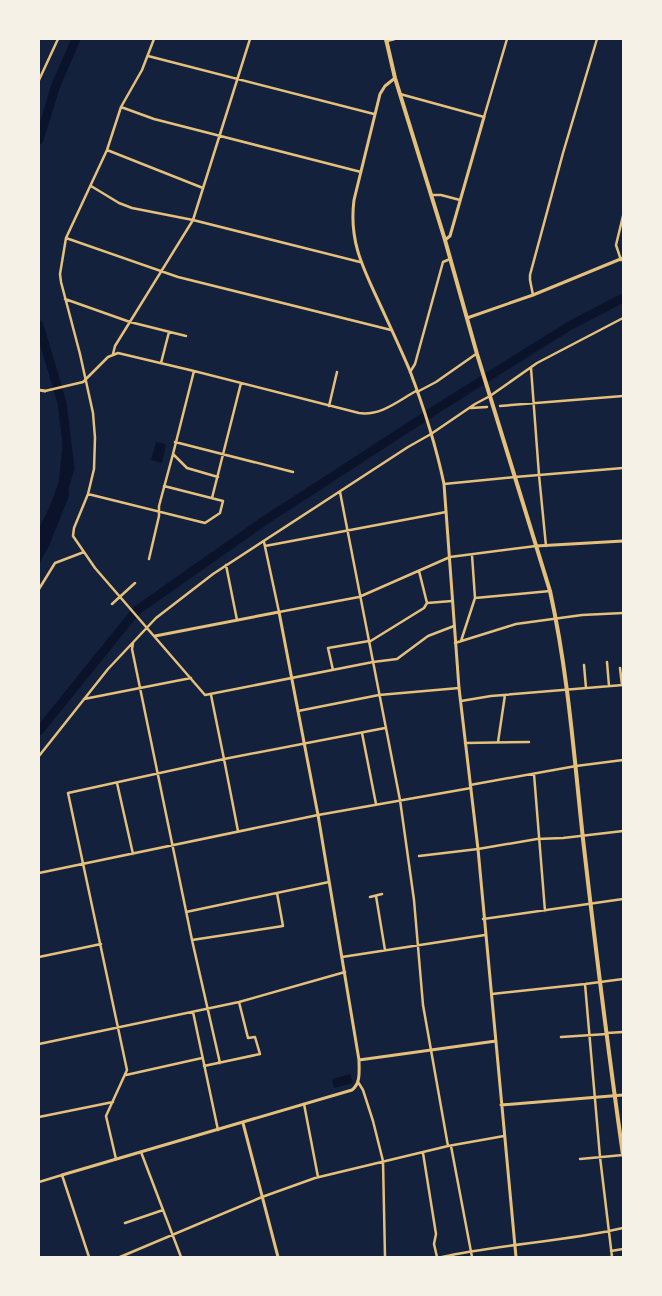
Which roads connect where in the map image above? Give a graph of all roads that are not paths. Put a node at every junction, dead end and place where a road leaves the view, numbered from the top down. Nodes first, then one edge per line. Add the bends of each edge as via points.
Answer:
1 (58, 39) edge
2 (154, 39) edge
3 (250, 39) edge
4 (394, 39) edge
5 (507, 39) edge
6 (597, 39) edge
7 (386, 40) edge
8 (148, 56) junction
9 (395, 78) junction
10 (238, 79) junction
11 (39, 80) edge
12 (400, 94) junction
13 (121, 107) junction
14 (374, 114) junction
15 (484, 117) junction
16 (220, 136) junction
17 (106, 150) junction
18 (361, 172) junction
19 (90, 186) junction
20 (203, 188) junction
21 (431, 195) junction
22 (460, 200) junction
23 (623, 216) edge
24 (193, 220) junction
25 (66, 238) junction
26 (445, 240) junction
27 (450, 259) junction
28 (622, 259) edge
29 (360, 262) junction
30 (161, 272) junction
31 (533, 295) junction
32 (65, 299) junction
33 (467, 318) junction
34 (623, 318) edge
35 (130, 322) junction
36 (391, 330) junction
37 (169, 332) junction
38 (186, 336) dead end
39 (113, 354) junction
40 (477, 355) junction
41 (162, 363) junction
42 (531, 368) junction
43 (194, 371) junction
44 (337, 372) dead end
45 (410, 372) junction
46 (84, 381) junction
47 (241, 383) junction
48 (39, 390) edge
49 (45, 392) joint
50 (417, 393) junction
51 (490, 395) junction
52 (623, 396) edge
53 (533, 404) junction
54 (329, 406) junction
55 (500, 406) dead end
56 (487, 407) dead end
57 (469, 408) junction
58 (431, 433) junction
59 (175, 442) junction
60 (173, 454) junction
61 (223, 454) junction
62 (623, 468) edge
63 (294, 472) dead end
64 (539, 475) junction
65 (515, 476) junction
66 (218, 477) junction
67 (444, 484) junction
68 (164, 486) junction
69 (340, 492) junction
70 (88, 494) junction
71 (212, 498) junction
72 (447, 511) junction
73 (159, 512) junction
74 (347, 530) junction
75 (623, 541) edge
76 (264, 542) junction
77 (265, 546) junction
78 (536, 546) junction
79 (546, 546) junction
80 (84, 552) junction
81 (472, 554) junction
82 (450, 557) junction
83 (148, 559) dead end
84 (226, 565) junction
85 (418, 571) junction
86 (135, 583) dead end
87 (39, 589) edge
88 (550, 591) junction
89 (359, 596) junction
90 (121, 597) junction
91 (475, 598) junction
92 (452, 601) junction
93 (427, 603) junction
94 (112, 604) dead end
95 (278, 612) junction
96 (623, 613) edge
97 (556, 618) junction
98 (237, 620) junction
99 (454, 626) junction
100 (147, 627) junction
101 (155, 636) junction
102 (134, 641) junction
103 (369, 641) junction
104 (461, 641) junction
105 (456, 643) junction
106 (373, 662) junction
107 (607, 662) dead end
108 (584, 665) dead end
109 (620, 668) dead end
110 (332, 670) junction
111 (191, 678) junction
112 (292, 678) junction
113 (623, 685) edge
114 (609, 686) junction
115 (459, 688) junction
116 (140, 689) junction
117 (586, 689) junction
118 (566, 690) junction
119 (211, 694) junction
120 (379, 695) junction
121 (505, 695) junction
122 (84, 699) junction
123 (460, 701) junction
124 (298, 710) junction
125 (385, 728) junction
126 (362, 733) junction
127 (498, 742) junction
128 (529, 742) dead end
129 (304, 744) junction
130 (466, 744) junction
131 (39, 756) edge
132 (224, 759) junction
133 (623, 760) edge
134 (576, 766) junction
135 (158, 773) junction
136 (534, 774) junction
137 (118, 782) junction
138 (470, 787) junction
139 (400, 800) junction
140 (376, 804) junction
141 (318, 816) junction
142 (238, 831) junction
143 (623, 831) edge
144 (583, 836) junction
145 (540, 839) junction
146 (173, 845) junction
147 (478, 850) junction
148 (133, 854) junction
149 (419, 856) dead end
150 (84, 864) junction
151 (39, 873) edge
152 (329, 882) junction
153 (277, 892) junction
154 (382, 894) dead end
155 (370, 896) dead end
156 (376, 896) junction
157 (623, 899) edge
158 (590, 903) junction
159 (545, 911) junction
160 (186, 912) junction
161 (483, 919) junction
162 (485, 935) junction
163 (192, 940) junction
164 (101, 944) junction
165 (418, 944) junction
166 (384, 950) junction
167 (39, 957) edge
168 (342, 957) junction
169 (344, 972) junction
170 (623, 979) edge
171 (601, 983) junction
172 (585, 984) junction
173 (492, 994) junction
174 (239, 1002) junction
175 (208, 1008) junction
176 (193, 1012) junction
177 (119, 1028) junction
178 (623, 1032) edge
179 (607, 1034) junction
180 (590, 1035) junction
181 (561, 1037) dead end
182 (496, 1041) junction
183 (39, 1044) edge
184 (430, 1050) junction
185 (203, 1058) junction
186 (359, 1060) junction
187 (220, 1063) junction
188 (204, 1066) junction
189 (126, 1075) junction
190 (358, 1082) junction
191 (623, 1095) edge
192 (615, 1096) junction
193 (595, 1097) junction
194 (113, 1102) junction
195 (304, 1104) junction
196 (501, 1105) junction
197 (39, 1117) edge
198 (243, 1123) junction
199 (218, 1130) junction
200 (504, 1136) junction
201 (449, 1146) junction
202 (141, 1152) junction
203 (422, 1152) junction
204 (623, 1155) edge
205 (600, 1157) junction
206 (116, 1159) junction
207 (580, 1159) dead end
208 (383, 1161) junction
209 (62, 1175) junction
210 (318, 1178) junction
211 (39, 1182) edge
212 (262, 1197) junction
213 (163, 1210) junction
214 (125, 1223) dead end
215 (623, 1228) edge
216 (608, 1232) junction
217 (172, 1235) junction
218 (515, 1246) junction
219 (623, 1249) edge
220 (471, 1251) junction
221 (611, 1251) junction
222 (89, 1257) edge
223 (120, 1257) edge
224 (181, 1257) edge
225 (278, 1257) edge
226 (385, 1257) edge
227 (437, 1257) edge
228 (442, 1257) edge
229 (472, 1257) edge
230 (516, 1257) edge
231 (612, 1257) edge

1 - 11 street
2 - 8 street
3 - 10 street
4 - 7 street
5 - 15 street
6 - 31 street via 530,275
7 - 9 main road
8 - 10 street
8 - 13 street
9 - 12 main road
9 - 14 street via 384,86
10 - 14 street
10 - 16 street
12 - 15 street
12 - 21 main road
13 - 16 street
13 - 17 street
14 - 18 street
15 - 22 street
16 - 18 street
16 - 20 street
17 - 19 street
17 - 20 street
18 - 29 street via 352,216
19 - 24 street via 132,208
19 - 25 street
20 - 24 street
21 - 22 street
21 - 26 main road
22 - 26 street via 450,236
23 - 28 street via 616,245
24 - 29 street
24 - 30 street
25 - 30 street
25 - 32 street via 60,274
26 - 27 main road
27 - 33 main road
27 - 45 street via 444,262
28 - 31 street
29 - 36 street
30 - 35 street
30 - 36 street
31 - 33 street
32 - 35 street
32 - 46 street
33 - 40 main road
34 - 42 street
35 - 37 street
35 - 39 street
36 - 45 street
37 - 38 street
37 - 41 street
39 - 41 street
39 - 46 street
40 - 50 street
40 - 51 main road
41 - 43 street
42 - 51 street
42 - 53 street
43 - 47 street
43 - 59 street
44 - 54 street
45 - 50 street
46 - 49 street
46 - 70 street via 93,413 95,438 94,469
47 - 54 street
47 - 61 street
48 - 49 street
50 - 54 street via 369,414
50 - 58 street
51 - 57 street
51 - 65 main road
52 - 53 street
53 - 55 street
53 - 64 street
56 - 57 street
57 - 58 street
58 - 67 street
58 - 69 street
59 - 60 street
59 - 61 street
60 - 66 street via 187,468
60 - 68 street
61 - 63 street
61 - 66 street
62 - 64 street
64 - 65 street
64 - 79 street
65 - 67 street
65 - 78 main road
66 - 71 street
67 - 72 street
68 - 71 street
68 - 73 street
69 - 74 street
69 - 76 street
70 - 73 street
70 - 80 street via 73,536
71 - 73 street via 223,500 220,513 205,523
72 - 74 street
72 - 82 street
73 - 83 street
74 - 77 street
74 - 89 street
75 - 79 street
76 - 77 street
76 - 84 street
77 - 95 street
78 - 79 street
78 - 81 street
78 - 88 main road
80 - 87 street via 55,563
80 - 90 street
81 - 82 street
81 - 91 street
82 - 85 street
82 - 92 street
84 - 98 street
84 - 100 street
85 - 89 street
85 - 93 street
86 - 90 street
88 - 91 street
88 - 97 main road
89 - 95 street
89 - 103 street
90 - 94 street
90 - 100 street
91 - 104 street
92 - 93 street
92 - 99 street
93 - 103 street via 424,608
95 - 98 street
95 - 112 street
96 - 97 street
97 - 104 street via 516,624
97 - 118 main road
98 - 101 street
99 - 105 street
99 - 106 street via 428,636 397,659
100 - 101 street
100 - 102 street
101 - 111 street
102 - 116 street via 132,649
102 - 122 street
103 - 106 street
103 - 110 street via 328,648
104 - 105 street
105 - 115 street
106 - 110 street
106 - 120 street
107 - 114 street
108 - 117 street
109 - 113 street
110 - 112 street
111 - 116 street
111 - 119 street via 205,696
112 - 119 street
112 - 124 street
113 - 114 street
114 - 117 street
115 - 120 street
115 - 123 street
116 - 122 street
116 - 135 street
117 - 118 street
118 - 121 street
118 - 134 main road
119 - 132 street
120 - 124 street
120 - 125 street
121 - 123 street
121 - 127 street
122 - 131 street
123 - 130 street
124 - 129 street
125 - 126 street
125 - 139 street
126 - 129 street
126 - 140 street
127 - 128 street
127 - 130 street
129 - 132 street
129 - 141 street
130 - 138 street
132 - 135 street
132 - 142 street
133 - 134 street
134 - 136 street
134 - 144 main road
135 - 137 street
135 - 146 street
136 - 138 street
136 - 145 street
137 - 148 street
137 - 150 street via 68,793
138 - 139 street
138 - 147 street
139 - 140 street
139 - 165 street
140 - 141 street
141 - 142 street
141 - 152 street
142 - 146 street
143 - 144 street
144 - 145 street
144 - 158 main road
145 - 147 street
145 - 159 street
146 - 148 street
146 - 160 street
147 - 149 street
147 - 161 street
148 - 150 street
150 - 151 street
150 - 164 street
152 - 153 street
152 - 168 street
153 - 160 street
153 - 163 street via 283,926
154 - 156 street
155 - 156 street
156 - 166 street
157 - 158 street
158 - 159 street
158 - 171 main road
159 - 161 street
160 - 163 street
161 - 162 street
162 - 165 street
162 - 173 street
163 - 175 street
164 - 167 street
164 - 177 street
165 - 166 street
165 - 184 street
166 - 168 street
168 - 169 street
169 - 174 street
169 - 186 street
170 - 171 street
171 - 172 street
171 - 179 main road
172 - 173 street
172 - 180 street
173 - 182 street
174 - 175 street
174 - 187 street via 248,1038 255,1037 260,1054
175 - 176 street
175 - 187 street
176 - 177 street
176 - 185 street
177 - 183 street
177 - 189 street via 128,1070
178 - 179 street
179 - 180 street
179 - 192 main road
180 - 181 street
180 - 193 street
182 - 184 street
182 - 196 street
184 - 186 street
184 - 201 street
185 - 188 street
185 - 189 street
186 - 190 street
187 - 188 street
188 - 199 street
189 - 194 street
190 - 195 street via 352,1090
190 - 208 street via 368,1105
191 - 192 street
192 - 193 street
192 - 204 main road
193 - 196 street
193 - 205 street
194 - 197 street
194 - 206 street via 106,1116
195 - 198 street
195 - 210 street
196 - 200 street
198 - 199 street
198 - 212 street
199 - 202 street
200 - 201 street
200 - 218 street
201 - 203 street
201 - 220 street
202 - 206 street
202 - 213 street
203 - 208 street
203 - 227 street
204 - 205 street
205 - 207 street
205 - 216 street
206 - 209 street
208 - 210 street
208 - 226 street
209 - 211 street
209 - 222 street
210 - 212 street
212 - 217 street
212 - 225 street
213 - 214 street
213 - 217 street
215 - 216 street
216 - 218 street
216 - 221 street
217 - 223 street
217 - 224 street
218 - 220 street
218 - 230 street
219 - 221 street
220 - 228 street
220 - 229 street
221 - 231 street

